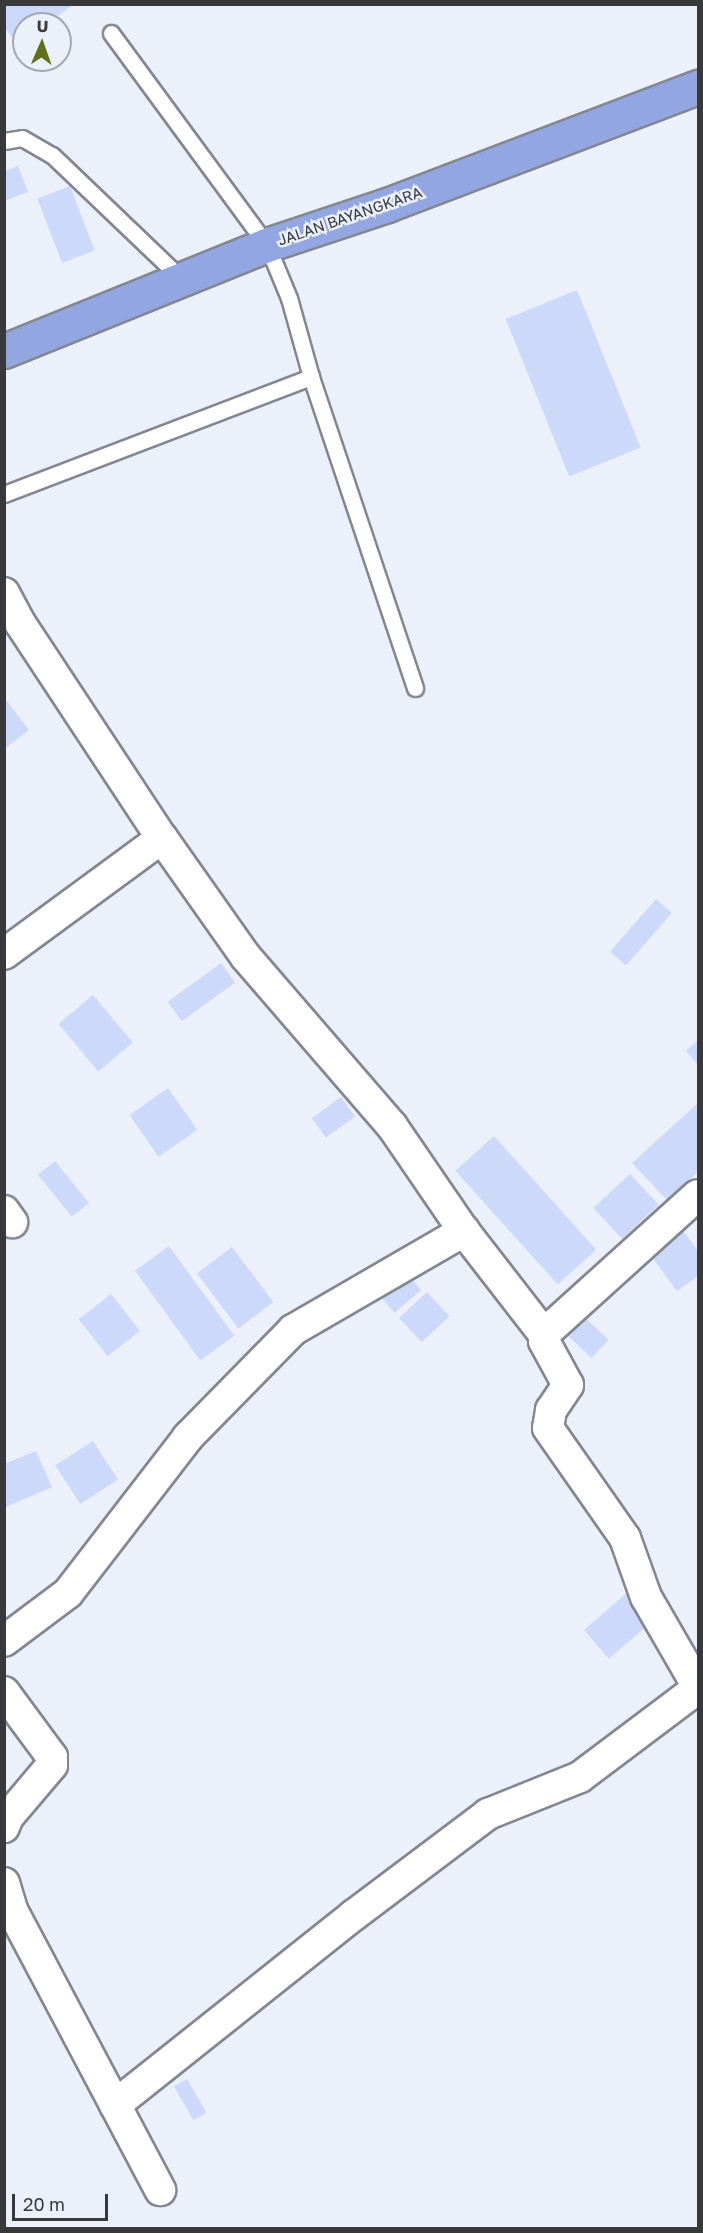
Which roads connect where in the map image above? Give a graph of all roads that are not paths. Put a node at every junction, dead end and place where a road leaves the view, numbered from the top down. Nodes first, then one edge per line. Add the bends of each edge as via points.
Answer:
1 (111, 33) dead end
2 (699, 87) edge
3 (4, 141) edge
4 (267, 245) junction
5 (184, 280) junction
6 (4, 351) edge
7 (311, 377) junction
8 (4, 494) edge
9 (4, 593) edge
10 (415, 688) dead end
11 (162, 838) junction
12 (4, 954) edge
13 (699, 1195) edge
14 (464, 1231) junction
15 (544, 1334) junction
16 (4, 1641) edge
17 (699, 1688) edge
18 (4, 1692) edge
19 (4, 1827) edge
20 (4, 1884) edge
21 (115, 2105) junction
22 (160, 2190) dead end

1 - 4 lane
2 - 4 highway, JALAN BAYANGKARA via 387,205
3 - 5 lane via 22,138 52,155
4 - 5 highway, JALAN BAYANGKARA
4 - 7 lane via 289,298
5 - 6 highway, JALAN BAYANGKARA
7 - 8 lane
7 - 10 lane
9 - 11 street
11 - 12 street
11 - 14 street via 246,957 392,1126
13 - 15 street
14 - 15 street
14 - 16 street via 294,1330 188,1437 68,1593
15 - 17 street via 543,1341 568,1385 551,1410 548,1428 625,1538 646,1597
17 - 21 street via 580,1777 488,1814
18 - 19 street via 52,1757 52,1765 8,1816
20 - 21 street via 12,1910
21 - 22 street

